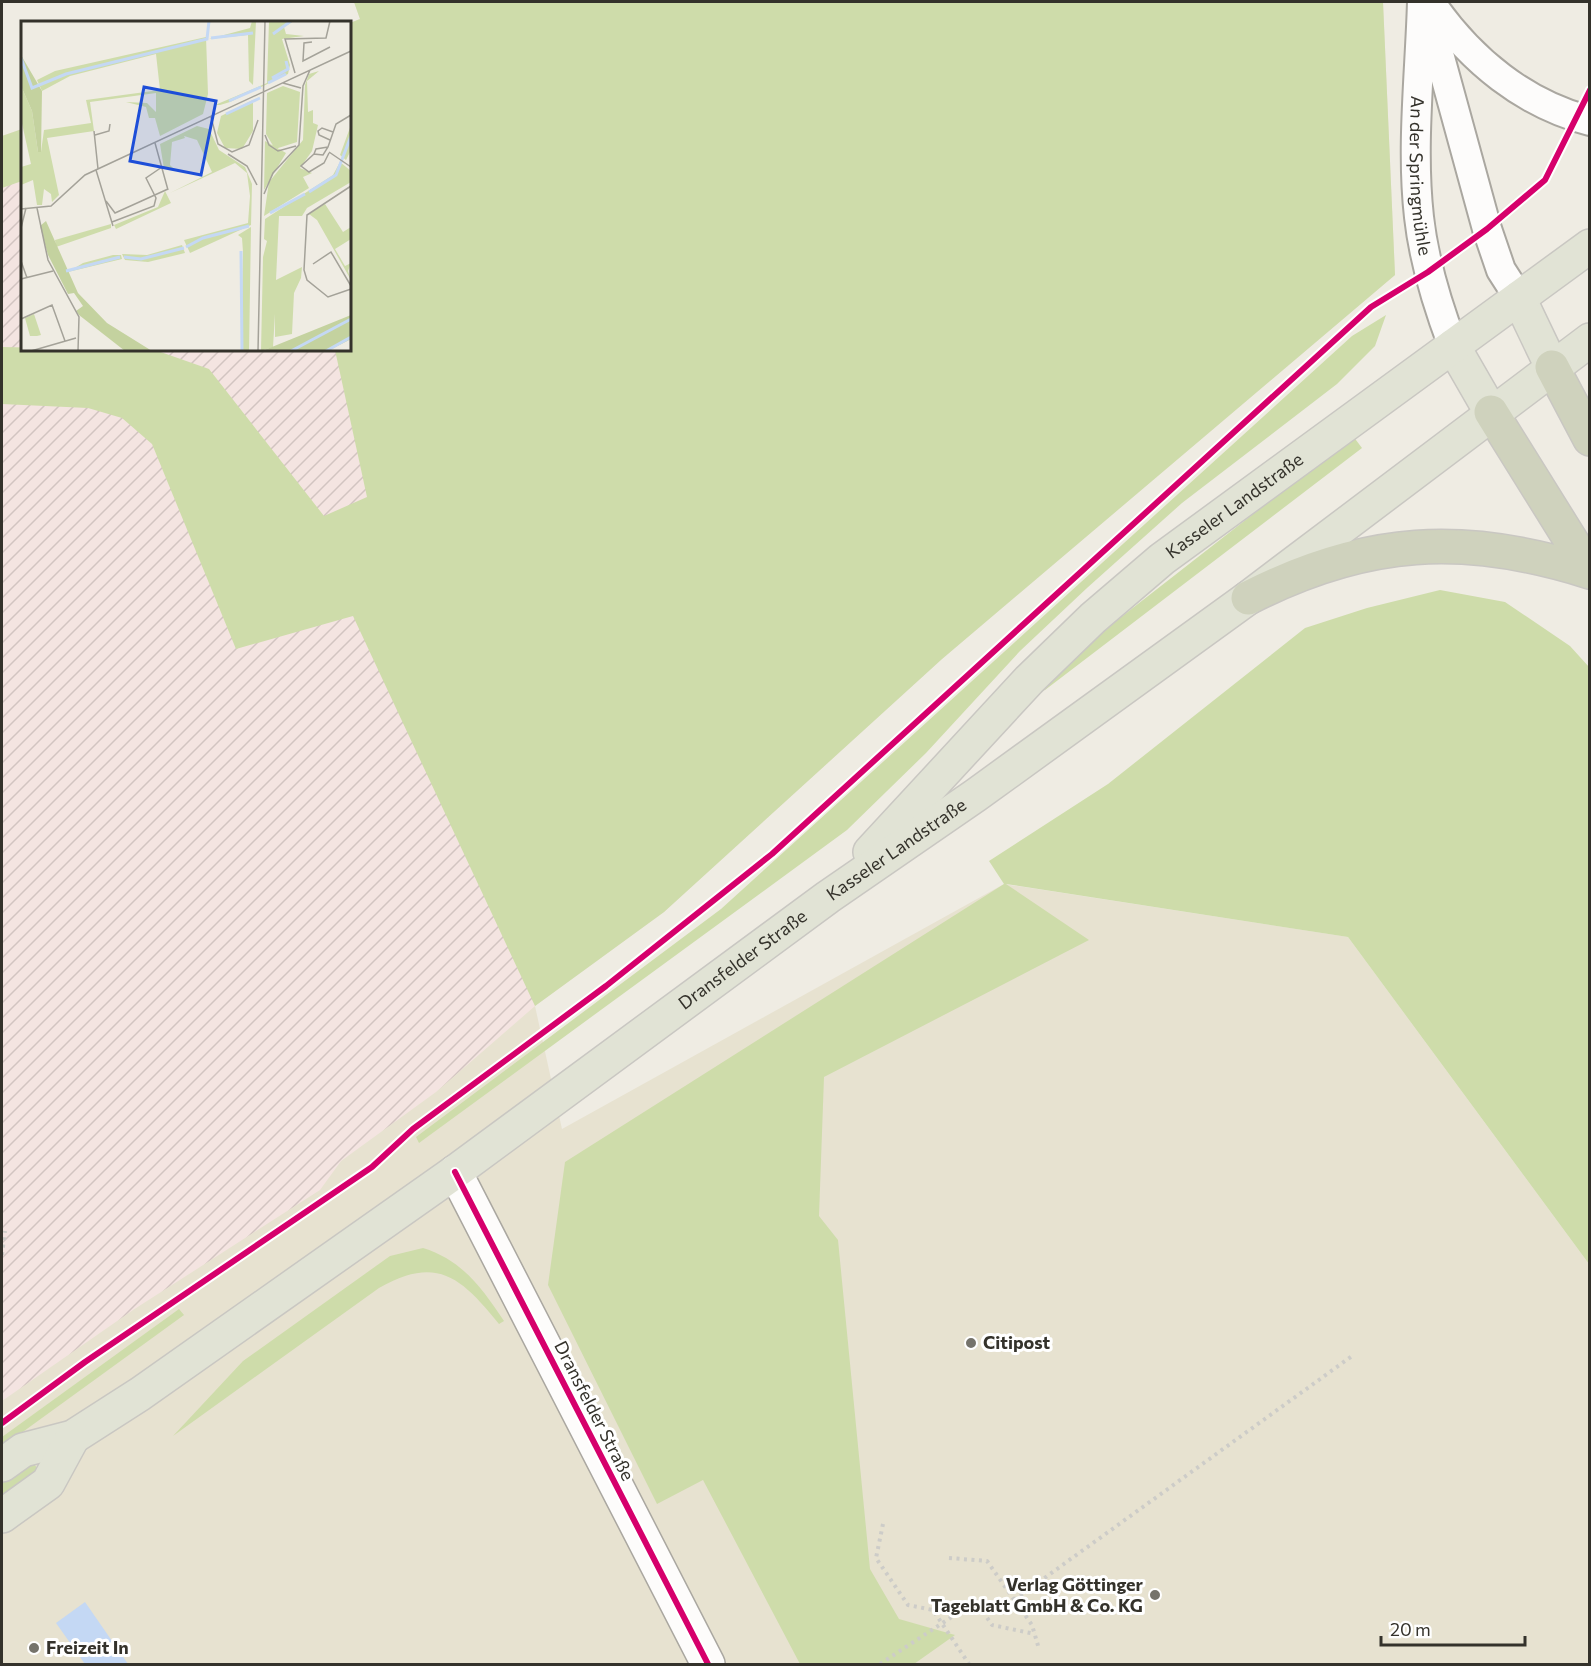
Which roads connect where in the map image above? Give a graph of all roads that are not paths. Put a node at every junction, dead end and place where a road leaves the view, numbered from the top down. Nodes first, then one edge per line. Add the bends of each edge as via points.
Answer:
1 (1424, 2) edge
2 (1430, 2) edge
3 (1590, 121) edge
4 (1590, 246) edge
5 (1519, 298) junction
6 (1590, 340) edge
7 (1453, 346) junction
8 (1552, 367) junction
9 (1491, 412) junction
10 (1590, 439) edge
11 (1590, 572) edge
12 (1248, 598) junction
13 (828, 897) junction
14 (454, 1172) junction
15 (73, 1437) junction
16 (2, 1465) edge
17 (2, 1516) edge
18 (699, 1661) edge

1 - 5 lane, An der Springmühle via 1487,229 1501,270
1 - 7 lane, An der Springmühle via 1417,160 1419,216 1428,272
2 - 3 lane via 1451,32 1487,68 1529,97
4 - 5 main road, Kasseler Landstraße
5 - 7 main road, Kasseler Landstraße
5 - 8 main road
6 - 8 main road, Kasseler Landstraße
7 - 9 main road
7 - 13 main road, Kasseler Landstraße via 1162,559 1093,618 1029,680
8 - 9 main road, Kasseler Landstraße
8 - 10 highway
9 - 11 highway
9 - 12 main road, Kasseler Landstraße
11 - 12 highway via 1505,550 1416,546 1329,563
12 - 13 main road, Kasseler Landstraße
13 - 14 main road, Dransfelder Straße
14 - 15 main road, Dransfelder Straße
14 - 18 street, Dransfelder Straße
15 - 16 main road, Dransfelder Straße via 23,1450
15 - 17 main road, Dransfelder Straße via 48,1483

